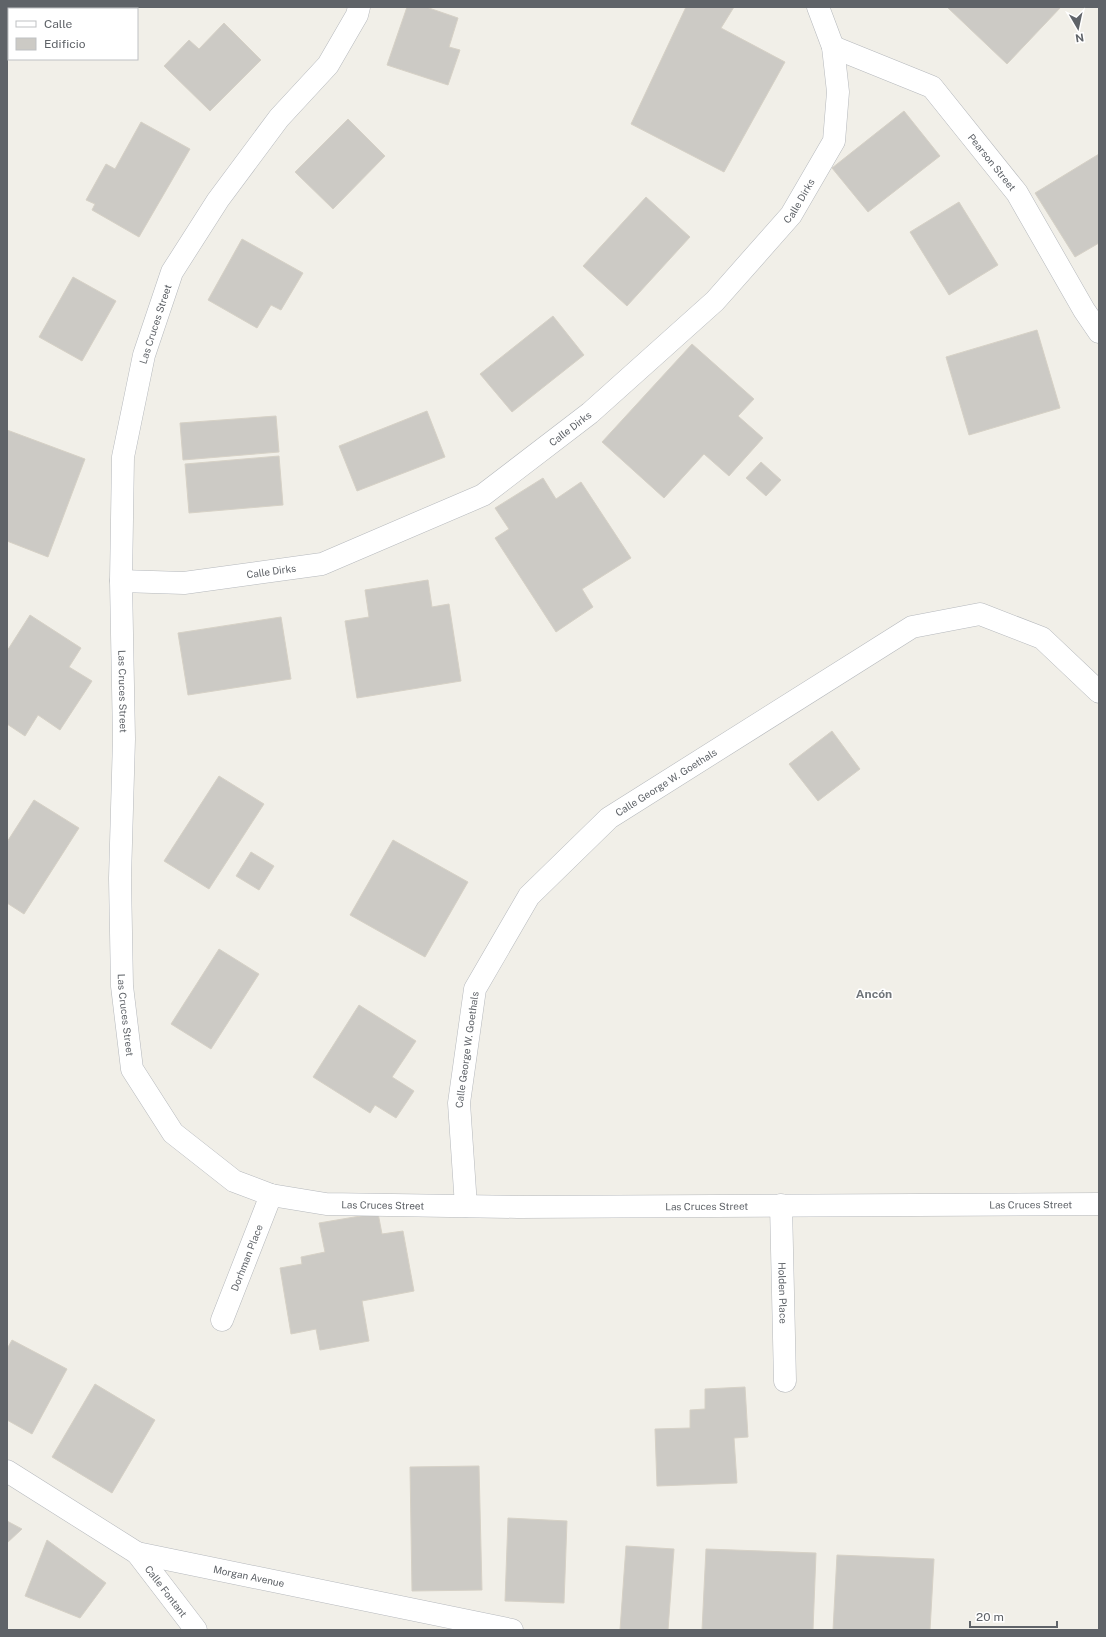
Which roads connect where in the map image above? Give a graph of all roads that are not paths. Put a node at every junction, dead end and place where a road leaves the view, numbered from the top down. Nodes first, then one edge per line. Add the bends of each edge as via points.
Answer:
1 (359, 7) edge
2 (818, 7) edge
3 (834, 47) junction
4 (1091, 305) edge
5 (1099, 332) edge
6 (121, 581) junction
7 (1099, 692) edge
8 (271, 1195) junction
9 (1099, 1204) edge
10 (781, 1205) junction
11 (466, 1206) junction
12 (222, 1320) dead end
13 (785, 1380) dead end
14 (7, 1471) edge
15 (137, 1553) junction
16 (196, 1630) edge
17 (512, 1630) edge

1 - 6 street, Las Cruces Street via 357,15 328,65 279,118 218,200 172,272 144,355 123,457
2 - 3 street, Calle Dirks
3 - 4 street, Pearson Street via 932,87 1017,193
3 - 6 street, Calle Dirks via 838,92 834,141 791,215 715,300 590,413 483,495 322,564 184,583
4 - 5 street, Pearson Street
6 - 8 street, Las Cruces Street via 124,739 120,878 122,986 132,1069 173,1133 234,1181
7 - 11 street, Calle George W. Goethals via 1042,638 980,614 912,627 609,818 529,896 475,989 459,1103
8 - 11 street, Las Cruces Street via 326,1204
8 - 12 street, Dorhman Place
9 - 10 street, Las Cruces Street
10 - 11 street, Las Cruces Street
10 - 13 street, Holden Place
14 - 15 street, Morgan Avenue
15 - 16 street, Calle Fontant
15 - 17 street, Morgan Avenue

